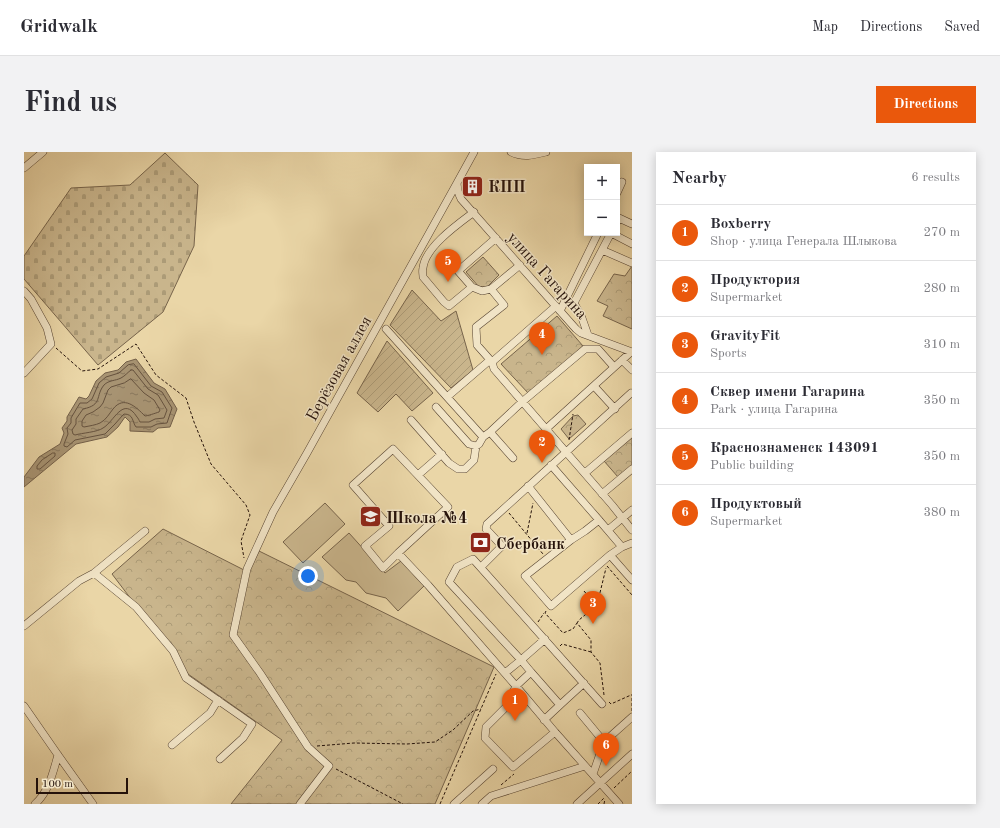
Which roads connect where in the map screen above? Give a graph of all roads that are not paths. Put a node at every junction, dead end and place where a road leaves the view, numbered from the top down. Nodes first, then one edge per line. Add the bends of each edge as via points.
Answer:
1 (43, 152) edge
2 (474, 152) edge
3 (511, 152) edge
4 (546, 152) edge
5 (24, 168) edge
6 (622, 182) dead end
7 (457, 183) junction
8 (620, 186) edge
9 (474, 212) junction
10 (620, 220) edge
11 (632, 224) edge
12 (596, 236) edge
13 (609, 236) edge
14 (617, 236) edge
15 (496, 238) junction
16 (632, 244) edge
17 (602, 250) junction
18 (632, 263) edge
19 (520, 266) junction
20 (472, 287) junction
21 (491, 289) junction
22 (24, 291) edge
23 (558, 308) junction
24 (386, 329) dead end
25 (588, 335) junction
26 (631, 352) edge
27 (622, 360) junction
28 (491, 361) junction
29 (614, 367) junction
30 (632, 370) edge
31 (24, 373) edge
32 (594, 386) junction
33 (632, 394) edge
34 (447, 397) junction
35 (522, 402) junction
36 (436, 407) dead end
37 (615, 409) junction
38 (411, 420) dead end
39 (546, 429) junction
40 (490, 432) junction
41 (632, 433) edge
42 (483, 437) junction
43 (476, 446) junction
44 (567, 452) junction
45 (442, 454) junction
46 (513, 458) dead end
47 (551, 465) junction
48 (632, 469) edge
49 (585, 473) junction
50 (418, 475) junction
51 (528, 486) junction
52 (602, 494) junction
53 (632, 510) edge
54 (622, 518) junction
55 (599, 520) junction
56 (145, 530) dead end
57 (608, 530) junction
58 (632, 530) edge
59 (571, 540) junction
60 (632, 543) edge
61 (622, 547) junction
62 (398, 553) junction
63 (610, 555) junction
64 (481, 567) junction
65 (94, 573) junction
66 (632, 580) edge
67 (24, 626) edge
68 (544, 639) junction
69 (520, 660) junction
70 (503, 671) junction
71 (531, 672) junction
72 (584, 683) junction
73 (516, 686) junction
74 (218, 700) junction
75 (605, 701) road end
76 (560, 705) junction
77 (24, 706) edge
78 (580, 713) dead end
79 (632, 717) edge
80 (544, 720) junction
81 (554, 732) junction
82 (604, 742) junction
83 (172, 745) dead end
84 (632, 754) edge
85 (58, 755) junction
86 (220, 759) dead end
87 (585, 766) junction
88 (493, 769) dead end
89 (593, 774) junction
90 (600, 782) junction
91 (35, 804) edge
92 (93, 804) edge
93 (300, 804) edge
94 (454, 804) edge
95 (482, 804) edge
96 (577, 804) edge
97 (619, 804) edge

1 - 5 street
2 - 7 street, Берёзовая аллея
3 - 4 street via 528,156
6 - 8 street
7 - 9 street, улица Гагарина via 458,194
7 - 93 street, Берёзовая аллея via 273,512 247,569 233,634 308,747 329,766
9 - 15 street, улица Гагарина
9 - 20 street via 437,242 423,266 423,277 449,306
10 - 11 street
12 - 23 street
13 - 17 street
14 - 16 street
15 - 19 street, улица Гагарина
15 - 20 street via 458,271
17 - 18 street
17 - 25 street via 574,303
19 - 21 street
19 - 23 street, улица Гагарина
20 - 21 street via 482,291
21 - 28 street via 504,305 476,327 477,345
22 - 31 street via 47,328 51,344
23 - 25 street, улица Гагарина via 581,333
23 - 28 street
24 - 34 street
25 - 26 street, улица Гагарина
26 - 27 street
27 - 29 street
27 - 30 street
28 - 34 street
28 - 35 street via 494,369
29 - 32 street
29 - 35 street via 598,349 585,349
32 - 37 street
32 - 39 street
33 - 37 street
34 - 42 street
35 - 39 street
35 - 40 street
36 - 43 street via 469,444
37 - 44 street
38 - 45 street
39 - 44 street
40 - 42 street
40 - 46 street
41 - 49 street
42 - 43 street
43 - 45 street via 474,460 465,469 458,469
44 - 47 street
44 - 49 street
45 - 50 street
47 - 51 street
47 - 55 street
48 - 52 street
49 - 52 street
50 - 62 street via 448,507
50 - 62 street via 393,449 352,485 389,526 365,546 382,568
51 - 59 street
51 - 64 street via 487,524 486,529 502,546
52 - 54 street
53 - 54 street
54 - 57 street
54 - 58 street
55 - 57 street
55 - 59 street
56 - 65 street
57 - 61 street
59 - 63 street via 525,576 551,606
60 - 61 street
61 - 63 street
62 - 70 street
63 - 66 street
64 - 68 street
64 - 69 street via 473,559 457,567 449,582
65 - 67 street via 79,581
65 - 74 street via 136,607 173,651 186,678
68 - 69 street
68 - 72 street
69 - 70 street
69 - 71 street
70 - 73 street
71 - 73 street
71 - 76 street
72 - 75 street
72 - 76 street
73 - 80 street
73 - 81 street via 507,706 486,727 485,738 512,767
74 - 83 street via 210,713
74 - 86 street via 252,724 243,738
76 - 80 street
77 - 85 street
78 - 82 street
79 - 82 street
80 - 81 street
81 - 87 street
82 - 89 street
84 - 90 street
85 - 91 street via 46,790
85 - 92 street
87 - 89 street
87 - 95 street via 491,796
88 - 94 street
89 - 90 street
90 - 96 street
90 - 97 street

